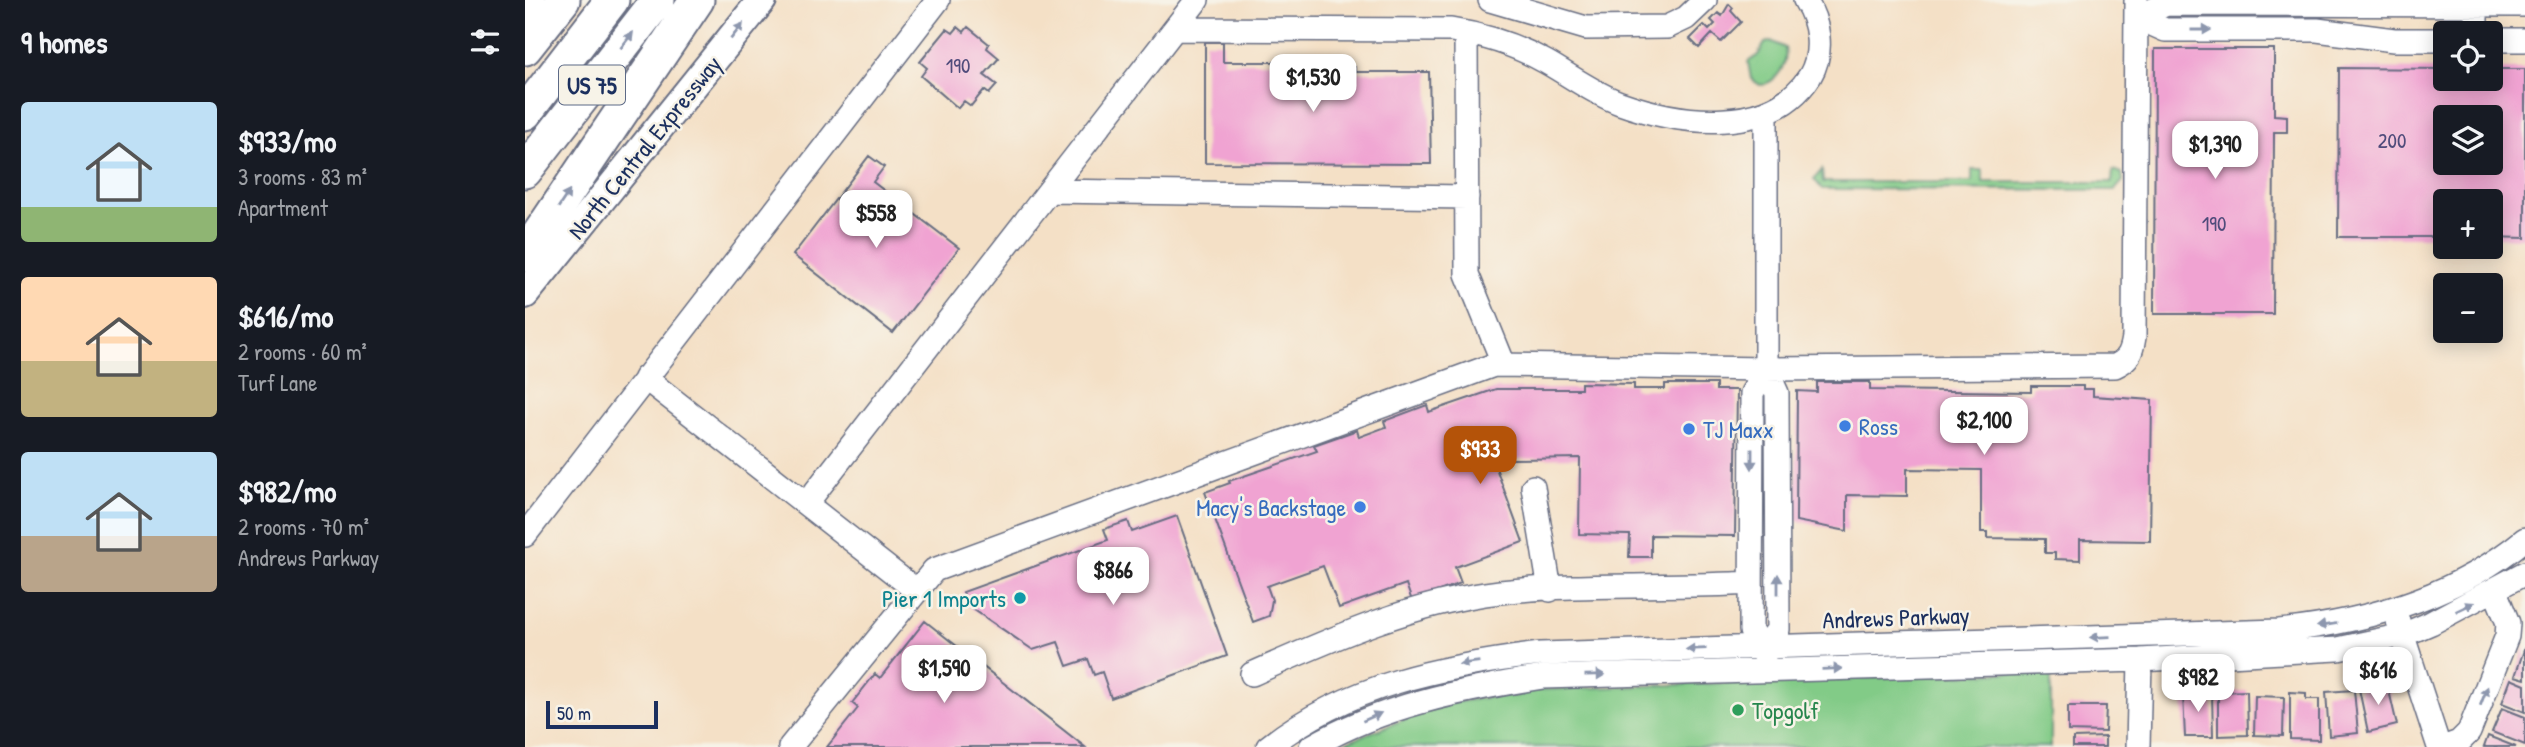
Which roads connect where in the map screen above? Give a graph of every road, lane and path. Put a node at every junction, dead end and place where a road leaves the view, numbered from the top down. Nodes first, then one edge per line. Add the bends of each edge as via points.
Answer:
1 (531, 0) edge
2 (563, 0) edge
3 (613, 0) edge
4 (658, 0) edge
5 (697, 0) edge
6 (762, 0) edge
7 (938, 0) edge
8 (1197, 0) edge
9 (1490, 0) edge
10 (1705, 0) edge
11 (1805, 0) edge
12 (2476, 4) junction
13 (2525, 5) edge
14 (525, 8) edge
15 (2136, 8) edge
16 (2476, 21) edge
17 (1175, 29) junction
18 (1466, 33) junction
19 (2433, 40) edge
20 (2503, 40) edge
21 (2525, 40) edge
22 (525, 48) edge
23 (1766, 112) junction
24 (525, 113) edge
25 (525, 171) edge
26 (1049, 191) junction
27 (1467, 197) junction
28 (525, 255) edge
29 (525, 294) edge
30 (1504, 365) junction
31 (1766, 369) junction
32 (645, 379) junction
33 (1533, 487) dead end
34 (806, 504) junction
35 (525, 534) edge
36 (2525, 539) edge
37 (2525, 573) edge
38 (1751, 583) junction
39 (1550, 590) junction
40 (917, 591) junction
41 (2495, 591) junction
42 (2393, 609) junction
43 (2403, 635) junction
44 (1764, 647) junction
45 (2140, 660) junction
46 (1764, 671) junction
47 (1252, 674) dead end
48 (1279, 743) edge
49 (790, 747) edge
50 (1311, 747) edge
51 (2139, 747) edge
52 (2439, 747) edge
53 (2445, 747) edge

1 - 14 main road
2 - 22 highway
3 - 24 highway, US 75
25 -> 4 highway, US 75
28 -> 5 highway
29 -> 6 main road, North Central Expressway
7 - 32 street
8 - 17 street
9 - 10 street via 1585,27 1661,27 1680,22
11 - 23 street via 1818,33 1816,61 1801,89 1785,104
12 - 13 street
12 - 15 street via 2167,4
12 - 16 street
15 -> 19 street via 2165,30 2317,30
15 - 31 street via 2134,337 2123,363
17 - 18 street via 1431,28
17 - 26 street
18 - 23 street via 1526,51 1621,103 1707,119 1740,119
18 - 27 street
20 - 21 street
23 - 31 street
26 - 27 street
26 - 34 street
27 - 30 street via 1468,274
30 - 31 street
30 - 40 street via 934,570
31 -> 38 street via 1752,393
44 -> 31 street via 1779,630 1777,393
32 - 34 street
32 - 35 street
33 - 39 street
34 - 40 street
36 - 42 street, Andrews Parkway via 2457,582
37 - 41 street, Andrews Parkway
38 - 39 street
38 - 44 street via 1751,631
39 - 47 street via 1500,592 1412,612 1342,635
40 - 49 street
43 -> 41 street, Andrews Parkway
53 -> 41 street via 2469,732 2507,636 2508,623
42 - 43 street
42 -> 44 street, Andrews Parkway via 2348,622 2279,631
43 - 45 street, Andrews Parkway via 2338,649
43 - 52 street
44 - 46 street
44 -> 48 street, Andrews Parkway via 1541,654 1458,664 1383,684
46 -> 45 street, Andrews Parkway
45 - 51 street
50 -> 46 street, Andrews Parkway via 1390,709 1503,683 1543,677

